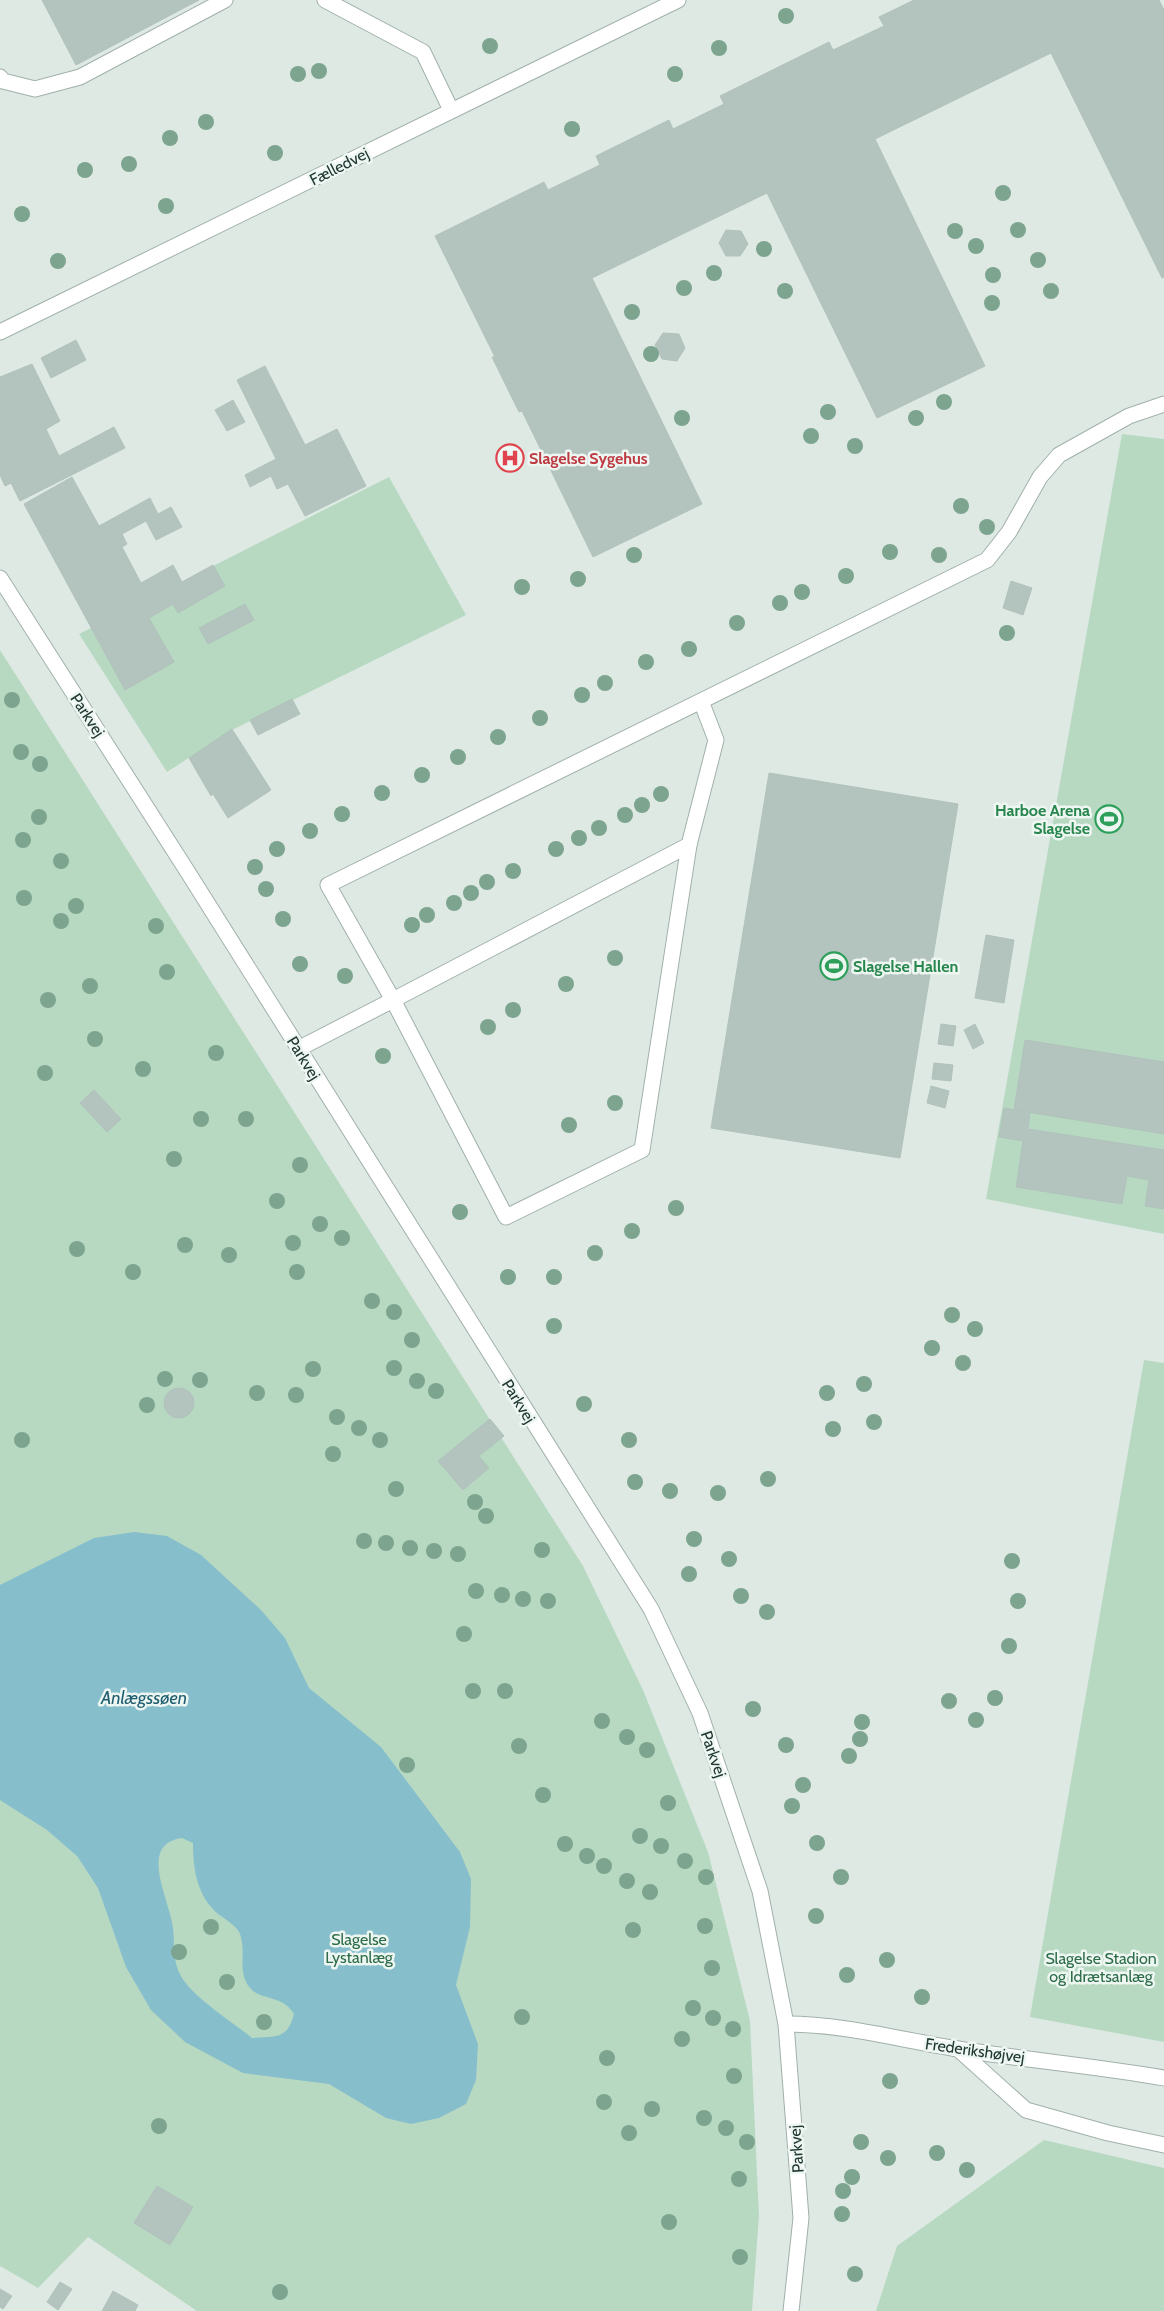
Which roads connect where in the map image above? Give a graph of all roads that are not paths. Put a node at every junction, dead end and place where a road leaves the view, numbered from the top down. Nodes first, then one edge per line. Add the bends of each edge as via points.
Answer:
1 (225, 0) edge
2 (325, 0) edge
3 (678, 0) edge
4 (0, 77) edge
5 (451, 110) junction
6 (0, 332) edge
7 (1164, 404) edge
8 (0, 578) edge
9 (701, 701) junction
10 (690, 844) junction
11 (393, 1000) junction
12 (298, 1049) junction
13 (786, 2024) junction
14 (958, 2049) junction
15 (1164, 2078) edge
16 (1164, 2145) edge
17 (792, 2311) edge

1 - 4 street via 80,77 36,89 3,82
2 - 5 street via 423,52
3 - 5 street, Fælledvej
5 - 6 street, Fælledvej
7 - 9 street via 1128,416 1059,455 1040,477 1009,532 987,560
8 - 12 street, Parkvej
9 - 10 street via 716,740
9 - 11 street via 328,885
10 - 11 street
10 - 11 street via 642,1150 506,1218
11 - 12 street
12 - 13 street, Parkvej via 651,1608 700,1713 760,1891
13 - 14 street, Frederikshøjvej via 816,2024
13 - 17 street, Parkvej via 801,2218
14 - 15 street, Frederikshøjvej
14 - 16 street via 1026,2110

